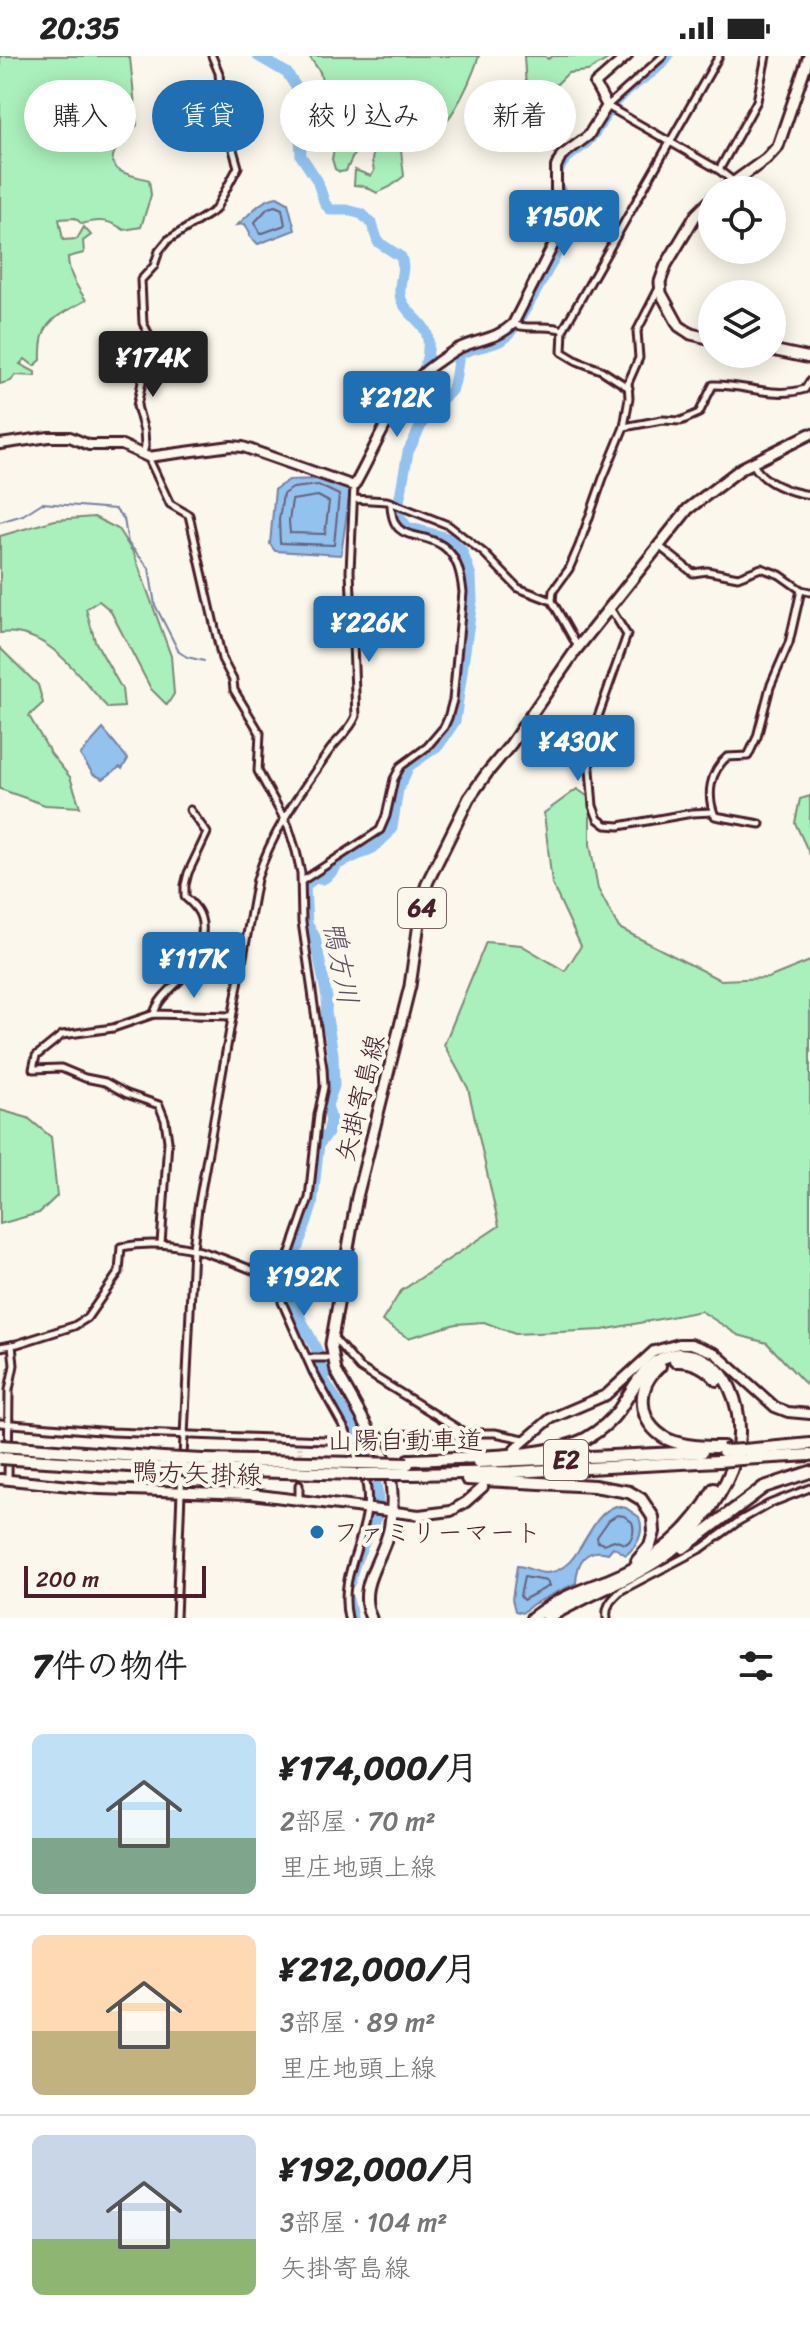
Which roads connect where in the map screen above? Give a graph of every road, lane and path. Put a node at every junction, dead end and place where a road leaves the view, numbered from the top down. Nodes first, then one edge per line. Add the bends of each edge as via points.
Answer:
1 (212, 56) edge
2 (627, 56) edge
3 (663, 56) edge
4 (719, 56) edge
5 (766, 56) edge
6 (809, 56) edge
7 (610, 109) junction
8 (670, 143) junction
9 (719, 170) junction
10 (726, 176) edge
11 (742, 176) edge
12 (698, 213) edge
13 (660, 288) junction
14 (514, 324) junction
15 (563, 330) junction
16 (698, 336) edge
17 (786, 353) edge
18 (810, 358) edge
19 (810, 381) edge
20 (629, 388) junction
21 (624, 427) junction
22 (810, 434) edge
23 (0, 444) edge
24 (145, 455) junction
25 (753, 463) junction
26 (354, 486) junction
27 (810, 495) edge
28 (354, 499) junction
29 (393, 503) junction
30 (658, 546) junction
31 (801, 590) junction
32 (810, 592) edge
33 (552, 601) junction
34 (610, 608) junction
35 (578, 647) junction
36 (190, 810) dead end
37 (713, 812) junction
38 (286, 817) junction
39 (760, 824) dead end
40 (304, 881) junction
41 (154, 1014) junction
42 (232, 1016) junction
43 (161, 1244) junction
44 (193, 1248) junction
45 (281, 1282) junction
46 (332, 1336) junction
47 (12, 1345) junction
48 (0, 1347) edge
49 (309, 1358) junction
50 (327, 1358) junction
51 (810, 1414) edge
52 (0, 1423) edge
53 (9, 1424) junction
54 (465, 1433) junction
55 (184, 1435) junction
56 (300, 1439) junction
57 (374, 1439) junction
58 (524, 1439) junction
59 (351, 1441) junction
60 (810, 1444) edge
61 (0, 1446) edge
62 (300, 1447) tunnel mouth
63 (515, 1449) dead end
64 (721, 1453) junction
65 (743, 1454) junction
66 (810, 1455) edge
67 (0, 1458) edge
68 (162, 1463) junction
69 (409, 1466) junction
70 (810, 1472) edge
71 (437, 1474) junction
72 (4, 1480) edge
73 (299, 1485) dead end
74 (483, 1487) dead end
75 (810, 1488) edge
76 (181, 1492) junction
77 (299, 1499) junction
78 (368, 1508) junction
79 (388, 1511) junction
80 (664, 1557) junction
81 (623, 1573) junction
82 (176, 1618) edge
83 (348, 1618) edge
84 (371, 1618) edge
85 (532, 1618) edge
86 (547, 1618) edge
87 (607, 1618) edge

1 - 24 street via 238,167 215,210 168,240 141,280 143,323 151,339 137,406
2 - 7 main road via 595,84
3 - 7 street
4 - 8 street
5 - 9 street via 757,101
6 - 11 main road via 778,146
7 - 8 street
7 - 14 main road via 556,167 556,190 567,218
8 - 9 street
8 - 15 street
9 - 10 street
12 - 13 main road
13 - 16 main road via 679,326
13 - 20 street via 637,331 639,358
14 - 15 street
14 - 26 main road via 501,335 458,349 418,378
15 - 20 street via 562,352
17 - 18 main road
19 - 21 street via 805,389 789,394 713,385 699,413 681,421
20 - 21 street
21 - 33 street
22 - 25 main road, 矢掛寄島線 / 64
23 - 24 main road via 70,437 89,445 122,445
24 - 26 main road via 243,447
24 - 38 street via 170,504 189,515 222,659 260,733 258,771
25 - 27 street via 759,475 775,484
25 - 30 main road, 矢掛寄島線 / 64 via 704,495
26 - 28 street
28 - 29 street
28 - 38 street via 350,571 356,716
29 - 33 street via 448,525 518,588
29 - 40 street via 391,516 398,528 445,547 461,575 453,700 444,727 401,766 380,830
30 - 31 street via 693,573 738,577 761,568
30 - 34 main road, 矢掛寄島線 / 64
31 - 32 street
31 - 37 street via 757,737 748,756 727,757 717,766 710,788
33 - 35 street
34 - 35 main road, 矢掛寄島線 / 64
34 - 37 street via 627,635 588,745 598,819 619,826
35 - 46 main road, 矢掛寄島線 / 64 via 469,798 423,895 410,986 357,1197
36 - 41 street via 207,833 185,885 185,897 198,908 203,924 200,948 196,961
37 - 39 street
38 - 40 street
38 - 42 street via 257,879
40 - 45 street via 302,922 324,1087 309,1198
41 - 42 street
41 - 43 street via 113,1028 57,1037 36,1056 33,1069 61,1068 159,1105 168,1141
42 - 44 street
43 - 44 street
43 - 47 street via 121,1247 119,1272 87,1318
44 - 45 street
44 - 55 street
45 - 49 street via 287,1317
46 - 50 main road, 矢掛寄島線 / 64
46 - 54 street via 360,1368
47 - 48 street
47 - 53 street
49 - 50 street
49 - 59 street
50 - 57 main road, 矢掛寄島線 / 64
51 - 58 main road via 775,1407 715,1353 679,1344 654,1351 606,1395 550,1419
52 - 53 street
53 - 55 street
53 - 72 street
54 - 57 street
54 - 58 street
55 - 56 street
55 - 76 street
56 - 59 street
56 - 62 street
57 - 79 main road, 矢掛寄島線 / 64 via 391,1477
58 - 63 main road
59 - 78 street via 366,1483
60 - 65 highway, 山陽自動車道 / E2
61 - 68 highway, 山陽自動車道 / E2, bridge
64 - 65 highway, 山陽自動車道 / E2, bridge
64 - 69 highway, 山陽自動車道 / E2
64 - 71 highway, 山陽自動車道 / E2
64 - 81 highway via 682,1444 655,1431 646,1419 643,1392 661,1366 681,1361 716,1377 732,1416 730,1451 709,1499 685,1529 660,1553
65 - 66 highway, 山陽自動車道 / E2
67 - 68 highway, 山陽自動車道 / E2, bridge
68 - 69 highway, 山陽自動車道 / E2, bridge
69 - 71 highway, 山陽自動車道 / E2
69 - 80 highway via 569,1446 608,1421 649,1366 670,1356 696,1355 711,1363 729,1386 738,1415 737,1453 701,1523
70 - 80 highway via 764,1487
71 - 81 highway via 629,1492 649,1507 654,1532 650,1546
72 - 76 main road, 鴨方矢掛線
73 - 77 street
74 - 79 main road, 鴨方矢掛線 via 451,1511
75 - 87 street via 769,1504 702,1548 622,1590 611,1600
76 - 77 main road, 鴨方矢掛線
76 - 82 street
77 - 78 main road, 鴨方矢掛線
78 - 79 main road, 鴨方矢掛線
78 - 83 street via 344,1589
79 - 84 main road, 矢掛寄島線 / 64 via 385,1544 366,1587
80 - 86 highway
81 - 85 highway

